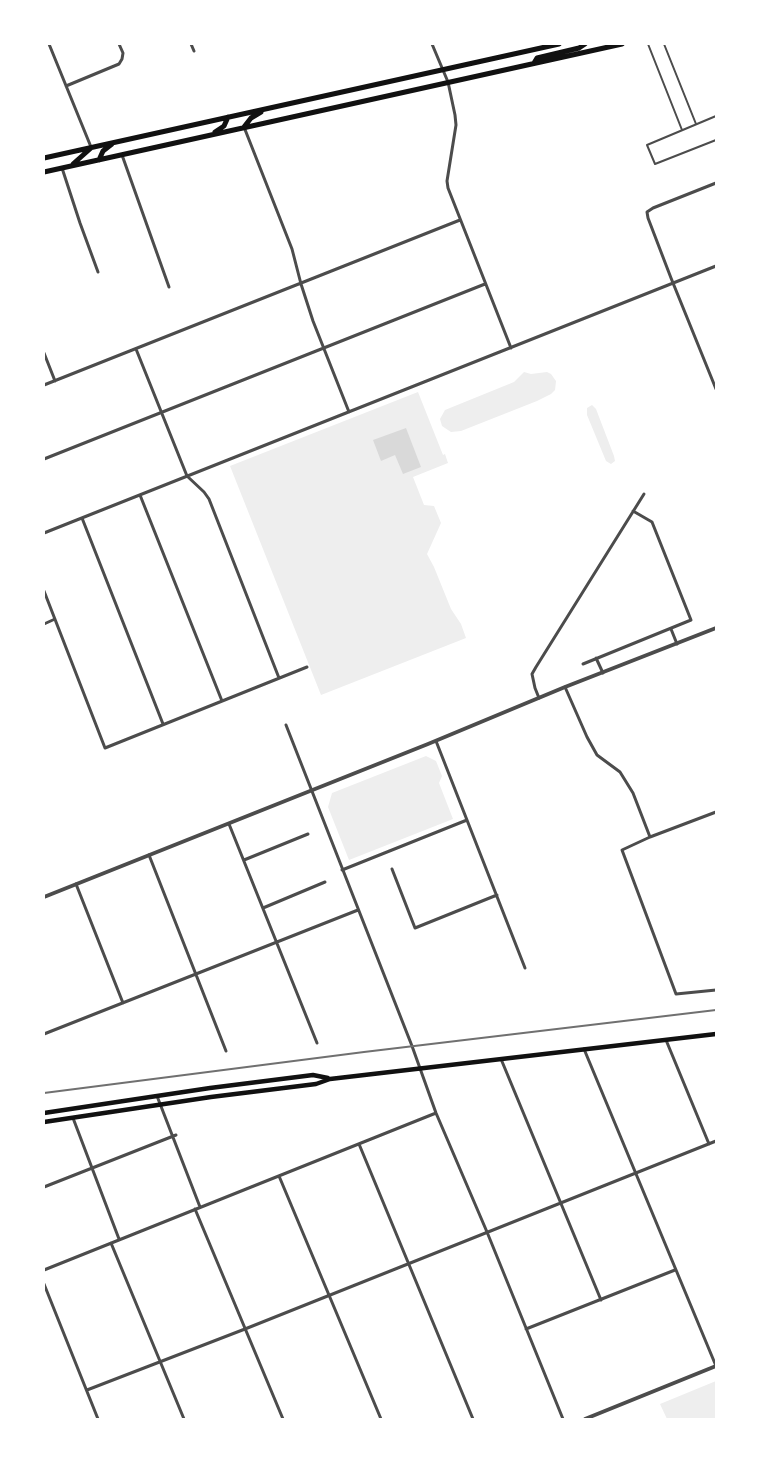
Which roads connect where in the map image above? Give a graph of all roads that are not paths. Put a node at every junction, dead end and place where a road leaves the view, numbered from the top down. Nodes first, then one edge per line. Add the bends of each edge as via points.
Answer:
1 (50, 44) edge
2 (120, 44) edge
3 (191, 44) edge
4 (432, 44) edge
5 (559, 44) edge
6 (585, 44) edge
7 (595, 44) edge
8 (622, 44) edge
9 (648, 44) edge
10 (664, 44) edge
11 (592, 50) junction
12 (194, 51) dead end
13 (534, 63) junction
14 (443, 69) junction
15 (448, 82) junction
16 (66, 86) junction
17 (266, 109) junction
18 (716, 116) edge
19 (228, 117) junction
20 (696, 124) junction
21 (244, 127) junction
22 (682, 130) junction
23 (210, 135) junction
24 (716, 140) edge
25 (114, 143) junction
26 (91, 148) junction
27 (121, 155) junction
28 (44, 158) edge
29 (99, 160) junction
30 (70, 166) junction
31 (62, 168) junction
32 (44, 172) edge
33 (716, 183) edge
34 (460, 220) junction
35 (716, 266) edge
36 (98, 272) dead end
37 (301, 284) junction
38 (486, 284) junction
39 (674, 284) junction
40 (169, 287) dead end
41 (324, 348) junction
42 (511, 348) junction
43 (136, 349) junction
44 (44, 353) edge
45 (55, 381) junction
46 (44, 385) edge
47 (716, 389) edge
48 (161, 412) junction
49 (349, 412) junction
50 (44, 459) edge
51 (187, 476) junction
52 (644, 494) dead end
53 (140, 495) junction
54 (633, 511) junction
55 (82, 518) junction
56 (44, 533) edge
57 (44, 591) edge
58 (55, 619) junction
59 (44, 624) edge
60 (671, 628) junction
61 (716, 628) edge
62 (677, 644) junction
63 (596, 658) junction
64 (583, 664) dead end
65 (307, 667) dead end
66 (603, 673) junction
67 (279, 678) junction
68 (565, 687) junction
69 (539, 698) junction
70 (222, 701) junction
71 (163, 724) junction
72 (286, 725) dead end
73 (436, 741) junction
74 (312, 791) junction
75 (716, 812) edge
76 (467, 820) junction
77 (229, 824) junction
78 (308, 834) dead end
79 (650, 838) junction
80 (149, 856) junction
81 (244, 860) junction
82 (392, 869) dead end
83 (342, 870) junction
84 (325, 882) dead end
85 (76, 884) junction
86 (497, 895) junction
87 (44, 897) edge
88 (263, 908) junction
89 (358, 910) junction
90 (276, 942) junction
91 (525, 968) dead end
92 (196, 974) junction
93 (716, 990) edge
94 (122, 1004) junction
95 (44, 1034) edge
96 (716, 1034) edge
97 (666, 1040) junction
98 (317, 1043) dead end
99 (584, 1049) junction
100 (226, 1051) dead end
101 (501, 1059) junction
102 (420, 1068) junction
103 (330, 1079) junction
104 (157, 1096) junction
105 (160, 1105) junction
106 (44, 1113) edge
107 (436, 1113) junction
108 (73, 1118) junction
109 (44, 1122) edge
110 (176, 1135) dead end
111 (172, 1137) junction
112 (716, 1141) edge
113 (359, 1144) junction
114 (709, 1144) junction
115 (92, 1168) junction
116 (636, 1174) junction
117 (279, 1176) junction
118 (44, 1187) edge
119 (561, 1203) junction
120 (200, 1207) junction
121 (195, 1209) junction
122 (487, 1232) junction
123 (120, 1239) junction
124 (111, 1243) junction
125 (409, 1263) junction
126 (44, 1270) edge
127 (675, 1270) junction
128 (44, 1284) edge
129 (328, 1294) junction
130 (601, 1300) junction
131 (245, 1329) junction
132 (526, 1329) junction
133 (160, 1361) junction
134 (716, 1366) edge
135 (87, 1390) junction
136 (98, 1419) edge
137 (184, 1419) edge
138 (283, 1419) edge
139 (380, 1419) edge
140 (473, 1419) edge
141 (563, 1419) edge
142 (585, 1419) edge

1 - 16 street
2 - 16 street via 123,53 119,64
3 - 12 street
4 - 14 street
5 - 14 main road
6 - 13 main road via 537,58
7 - 11 main road
8 - 11 main road
9 - 22 lane
10 - 20 lane
11 - 13 main road
13 - 15 main road
14 - 15 street
14 - 17 main road
15 - 21 main road
15 - 34 street via 456,125 446,181
16 - 26 street
17 - 19 main road
17 - 21 main road via 251,118
18 - 20 lane
19 - 23 main road via 224,126
19 - 25 main road
20 - 22 lane
21 - 23 main road
21 - 37 street via 292,249
22 - 24 lane via 647,144 655,164
23 - 27 main road
25 - 26 main road
25 - 29 main road via 103,151
26 - 28 main road
26 - 30 main road
27 - 29 main road
27 - 40 street
29 - 30 main road
30 - 31 main road
31 - 32 main road
31 - 36 street
33 - 39 street via 647,212
34 - 37 street
34 - 38 street
35 - 39 street
37 - 41 street
37 - 43 street
38 - 41 street
38 - 42 street
39 - 42 street
39 - 47 street
41 - 48 street
41 - 49 street
42 - 49 street
43 - 45 street
43 - 48 street
44 - 45 street
45 - 46 street
48 - 50 street
48 - 51 street
49 - 51 street
51 - 53 street
51 - 67 street via 209,499
52 - 54 street
53 - 55 street
53 - 70 street
54 - 60 street via 652,522 691,620
54 - 69 street via 532,674
55 - 56 street
55 - 71 street
57 - 58 street
58 - 59 street
58 - 71 street via 105,748
60 - 62 street
60 - 63 street
61 - 62 street
62 - 66 street
63 - 64 street
63 - 66 street
65 - 67 street
66 - 68 street
67 - 70 street
68 - 69 street
68 - 79 street via 597,755 620,772 633,794
69 - 73 street
70 - 71 street
72 - 74 street
73 - 74 street
73 - 76 street
74 - 77 street
74 - 83 street
75 - 79 street
76 - 83 street
76 - 86 street
77 - 80 street
77 - 81 street
78 - 81 street
79 - 93 street via 622,850 676,994
80 - 85 street
80 - 92 street
81 - 88 street
82 - 86 street via 415,928
83 - 89 street
84 - 88 street
85 - 87 street
85 - 94 street
86 - 91 street
88 - 90 street
89 - 90 street
89 - 102 street
90 - 92 street
90 - 98 street
92 - 94 street
92 - 100 street
94 - 95 street
96 - 97 main road
97 - 99 main road
97 - 114 street
99 - 101 main road
99 - 116 street
101 - 102 main road
101 - 119 street
102 - 103 main road
102 - 107 street
103 - 104 main road via 314,1075
103 - 105 main road via 316,1084
104 - 105 street
104 - 106 main road
105 - 108 main road
105 - 111 street
107 - 113 street
107 - 122 street
108 - 109 main road
108 - 115 street
110 - 111 street
111 - 115 street
111 - 120 street
112 - 114 street
113 - 117 street
113 - 125 street
114 - 116 street
115 - 118 street
115 - 123 street
116 - 119 street
116 - 127 street
117 - 120 street
117 - 129 street
119 - 122 street
119 - 130 street
120 - 121 street
121 - 123 street
121 - 131 street
122 - 125 street
122 - 132 street
123 - 124 street
124 - 126 street
124 - 133 street
125 - 129 street
125 - 140 street
127 - 130 street
127 - 134 street
128 - 135 street
129 - 131 street
129 - 139 street
130 - 132 street
131 - 133 street
131 - 138 street
132 - 141 street
133 - 135 street
133 - 137 street
134 - 142 street
135 - 136 street

